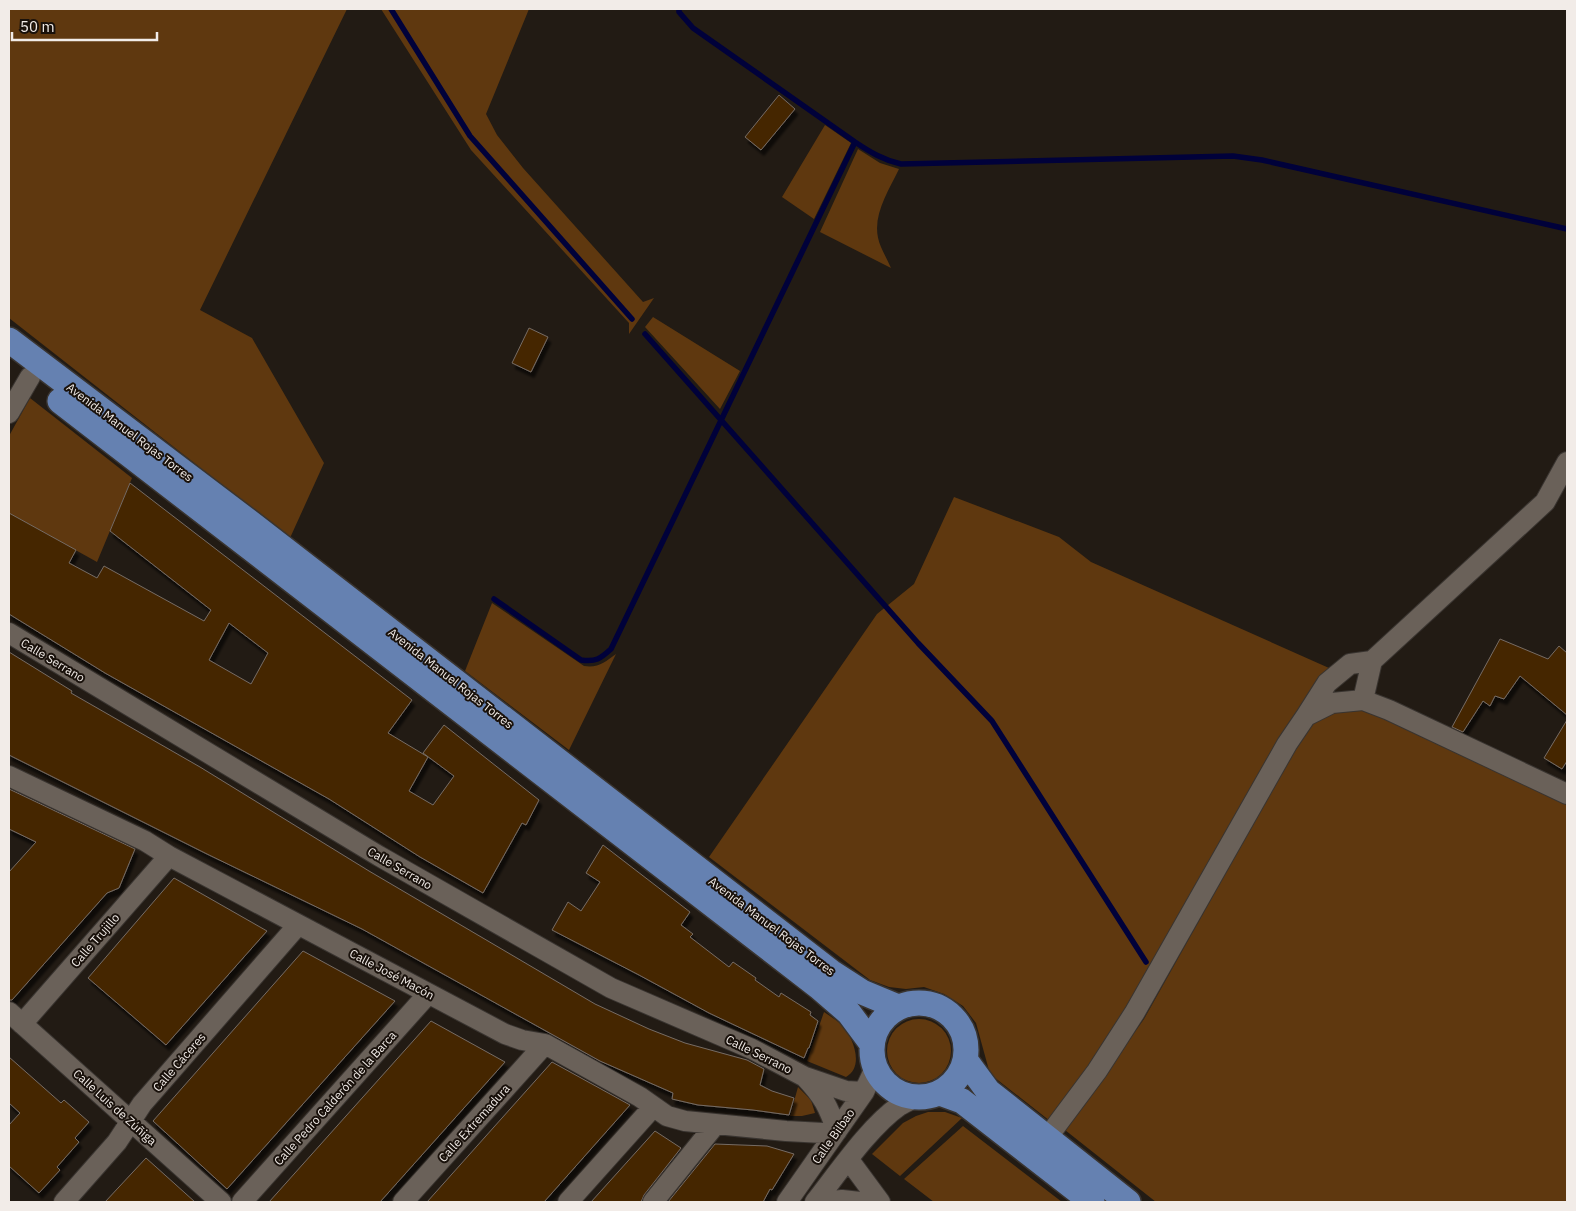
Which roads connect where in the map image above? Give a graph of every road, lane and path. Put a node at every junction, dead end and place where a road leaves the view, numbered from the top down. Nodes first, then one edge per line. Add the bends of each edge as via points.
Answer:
1 (9, 340) edge
2 (9, 361) edge
3 (30, 377) junction
4 (9, 413) edge
5 (1567, 462) edge
6 (9, 633) edge
7 (1372, 661) junction
8 (1363, 700) junction
9 (1306, 716) junction
10 (9, 776) edge
11 (1567, 794) edge
12 (169, 856) junction
13 (298, 925) junction
14 (428, 994) junction
15 (898, 1007) junction
16 (15, 1018) edge
17 (545, 1044) junction
18 (874, 1056) junction
19 (966, 1061) junction
20 (805, 1077) junction
21 (864, 1092) junction
22 (940, 1093) junction
23 (916, 1097) junction
24 (653, 1107) junction
25 (130, 1121) junction
26 (715, 1125) junction
27 (837, 1130) junction
28 (786, 1131) junction
29 (1047, 1138) junction
30 (818, 1157) junction
31 (843, 1166) junction
32 (64, 1202) edge
33 (221, 1202) edge
34 (242, 1202) edge
35 (403, 1202) edge
36 (568, 1202) edge
37 (653, 1202) edge
38 (787, 1202) edge
39 (815, 1202) edge
40 (824, 1202) edge
41 (860, 1202) edge
42 (880, 1202) edge
43 (1092, 1202) edge
44 (1128, 1202) edge

1 - 15 main road, Avenida Manuel Rojas Torres via 831,972 862,992
2 - 3 main road, Avenida Manuel Rojas Torres
3 - 4 street
3 - 18 main road, Avenida Manuel Rojas Torres via 819,987 849,1013
5 - 7 street via 1545,502
6 - 20 street, Calle Serrano via 379,856 611,988 752,1049
7 - 8 street
7 - 9 street via 1350,664 1327,683
8 - 9 street via 1332,703
8 - 11 street
9 - 29 street via 1135,1012 1097,1071
10 - 12 street, Calle José Macón via 145,841
12 - 13 street, Calle José Macón
12 - 16 street, Calle Trujillo
13 - 14 street, Calle José Macón
13 - 25 street, Calle Cáceres
14 - 17 street, Calle José Macón via 506,1034
14 - 34 street, Calle Pedro Calderón de la Barca
15 - 18 main road via 877,1029
15 - 19 main road via 928,1003 954,1018 963,1031
16 - 25 street, Calle Luis de Zúñiga
17 - 24 street, Calle José Macón
17 - 35 street, Calle Extremadura
18 - 21 street, Calle Bilbao
18 - 23 main road via 882,1079 891,1088 903,1095
19 - 22 main road via 952,1085
19 - 29 main road via 988,1091
20 - 21 street, Calle Serrano
20 - 27 street, Calle Serrano via 821,1094
21 - 27 street, Calle Bilbao
22 - 23 main road
22 - 43 main road via 962,1101
23 - 31 street, Calle Bilbao via 901,1104 882,1121
24 - 26 street, Calle José Macón via 667,1116
24 - 36 street
25 - 32 street, Calle Cáceres via 117,1142
25 - 33 street, Calle Luis de Zúñiga
26 - 28 street, Calle José Macón
26 - 37 street
27 - 28 street, Calle José Macón
27 - 30 street, Calle Bilbao
28 - 30 street, Calle José Macón via 804,1139
29 - 44 main road
30 - 31 street, Calle José Macón
30 - 38 street, Calle Bilbao
31 - 39 street, Calle Bilbao
31 - 42 street, Calle José Macón
40 - 41 street

